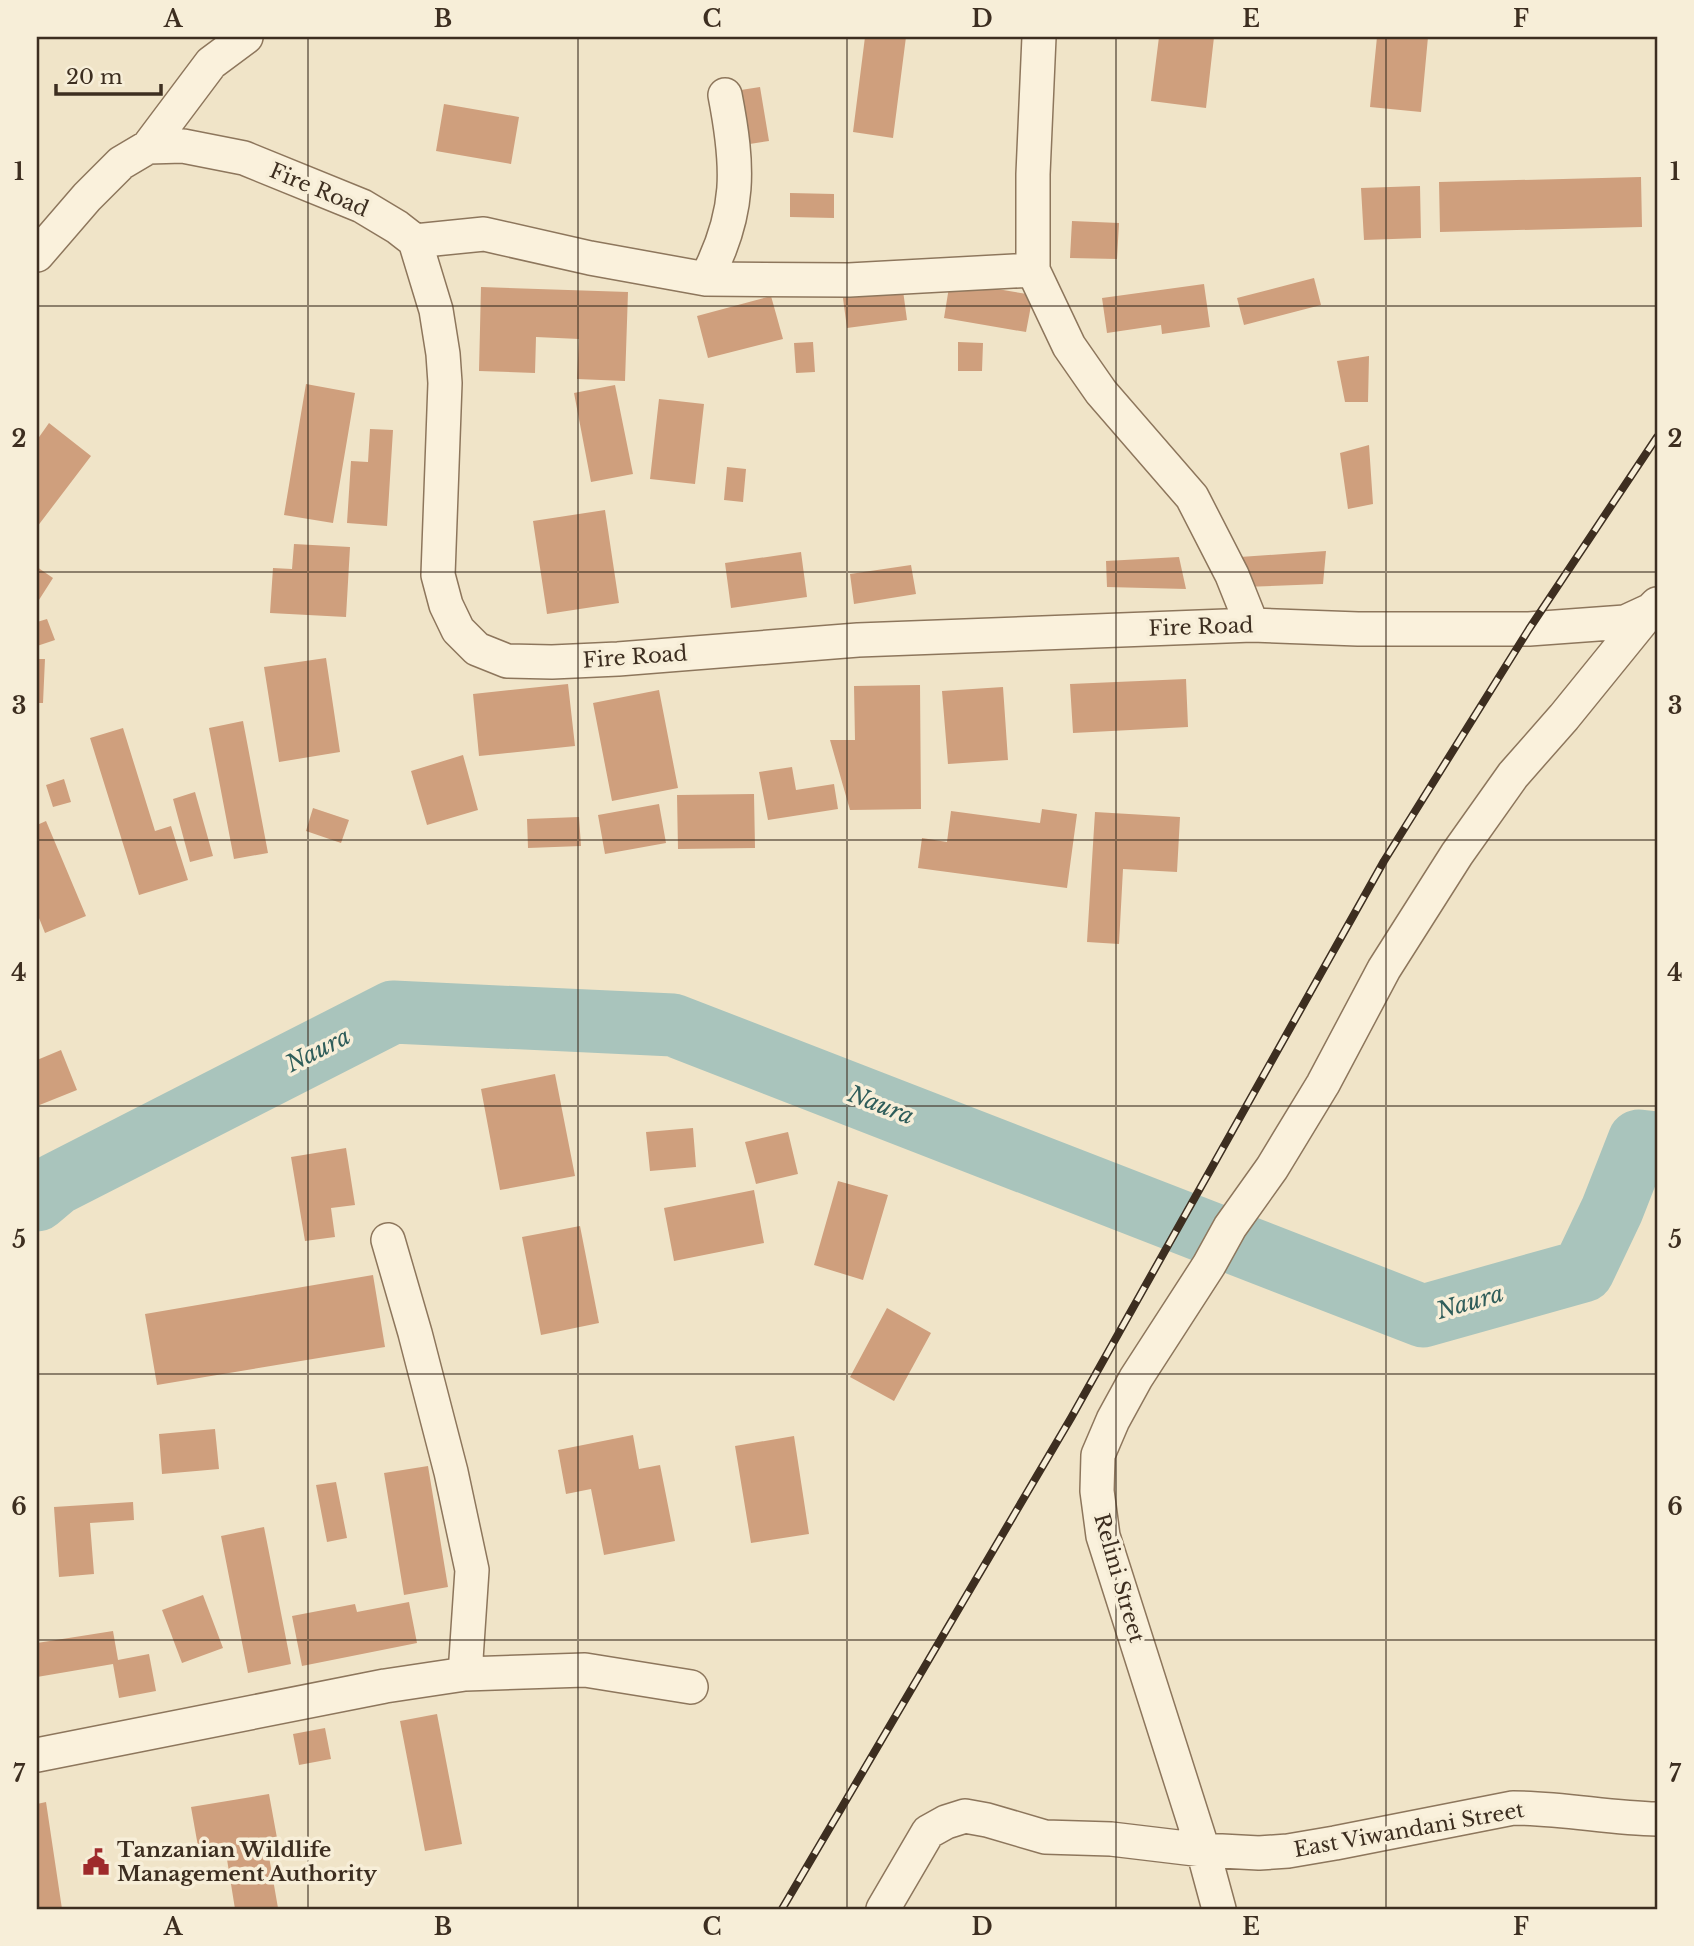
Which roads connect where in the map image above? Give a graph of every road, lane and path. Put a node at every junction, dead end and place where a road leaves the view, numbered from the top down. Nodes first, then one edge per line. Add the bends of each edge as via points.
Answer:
1 (246, 37) edge
2 (1039, 37) edge
3 (725, 95) dead end
4 (148, 147) junction
5 (415, 241) junction
6 (37, 255) edge
7 (1033, 270) junction
8 (706, 279) junction
9 (1654, 607) edge
10 (1252, 625) junction
11 (388, 1240) dead end
12 (465, 1674) junction
13 (691, 1688) dead end
14 (37, 1755) edge
15 (1657, 1819) edge
16 (1203, 1850) junction
17 (883, 1909) edge
18 (1219, 1909) edge

1 - 4 street via 211,63
2 - 7 street
3 - 8 street via 736,163 734,194 730,222
4 - 5 street, Fire Road via 183,146 244,158 362,206
4 - 6 street via 121,163
5 - 8 street via 484,234
5 - 10 street, Fire Road via 436,310 443,354 438,575 458,630 477,649 507,662 552,662 858,640
7 - 8 street via 849,280
7 - 10 street via 1069,346 1101,392 1192,497
9 - 10 street, Fire Road via 1625,622 1529,629
9 - 16 street, Relini Street via 1513,775 1457,854 1384,969 1279,1157 1136,1378 1098,1455 1103,1536
11 - 12 street via 451,1472 471,1570
12 - 13 street via 585,1670
12 - 14 street
15 - 16 street, East Viwandani Street via 1513,1808 1288,1852
16 - 17 street, East Viwandani Street via 1045,1837 965,1816 928,1832
16 - 18 street, Relini Street

